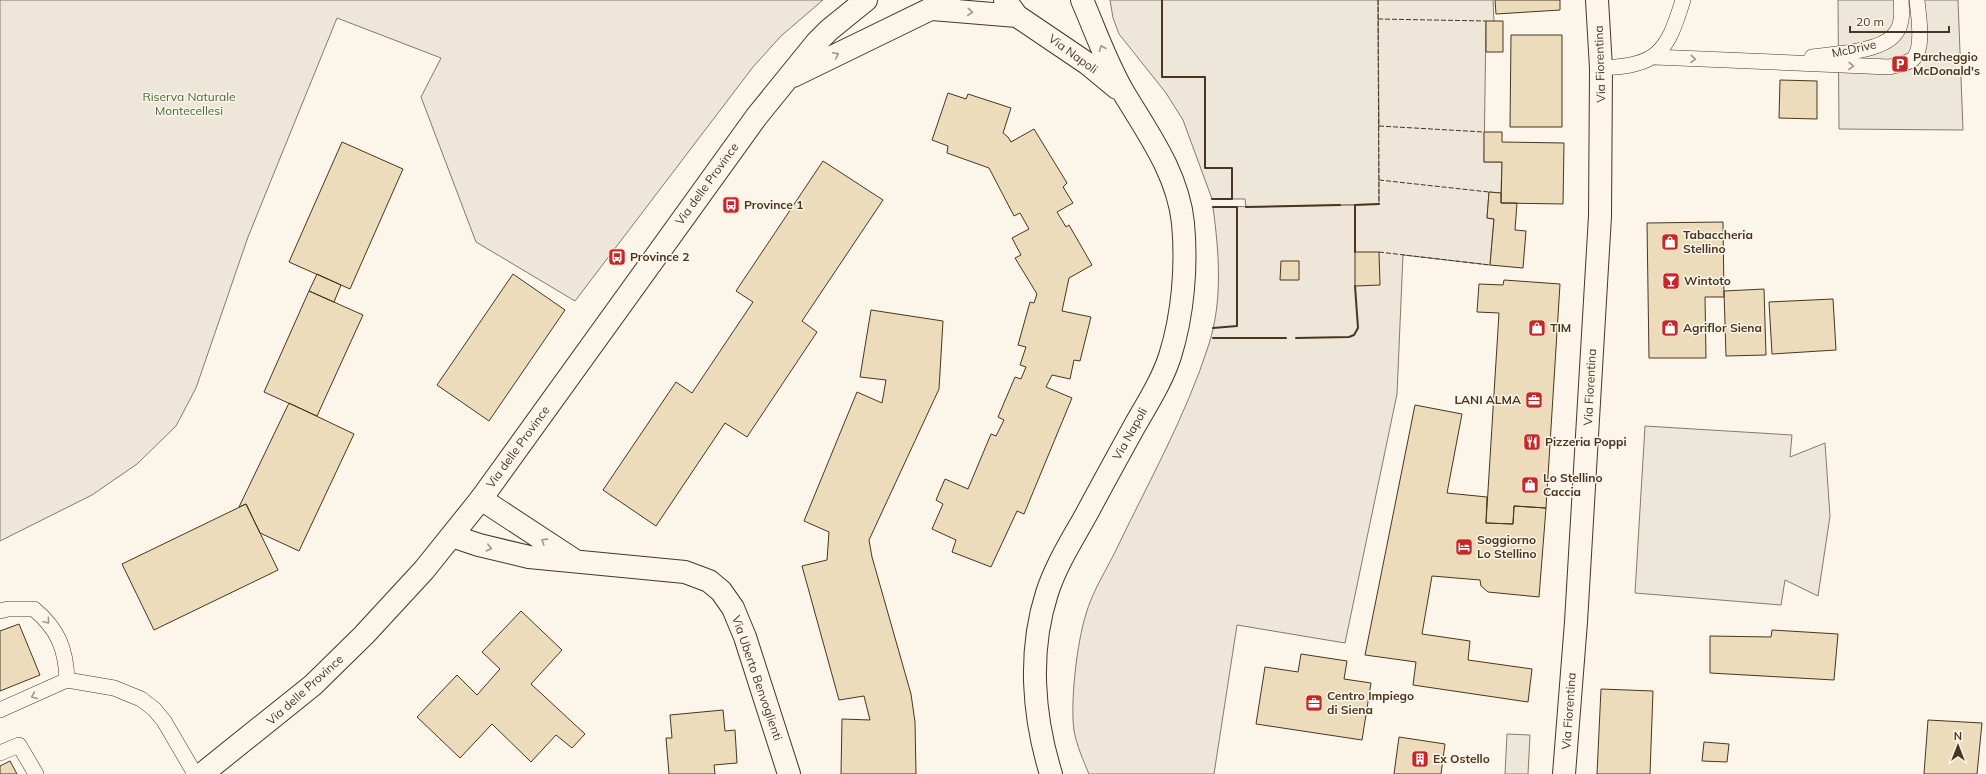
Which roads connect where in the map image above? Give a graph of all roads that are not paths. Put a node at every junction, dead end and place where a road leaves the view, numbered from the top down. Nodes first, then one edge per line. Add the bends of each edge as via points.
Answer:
1 (866, 0) edge
2 (1082, 0) edge
3 (1597, 0) edge
4 (1683, 0) edge
5 (1901, 0) edge
6 (1917, 0) edge
7 (940, 4) edge
8 (1011, 8) edge
9 (1654, 57) junction
10 (1776, 63) junction
11 (1601, 68) junction
12 (788, 78) junction
13 (1125, 95) junction
14 (481, 499) junction
15 (452, 536) junction
16 (577, 561) junction
17 (0, 611) edge
18 (67, 680) junction
19 (0, 710) edge
20 (0, 753) edge
21 (36, 774) edge
22 (195, 774) edge
23 (202, 774) edge
24 (789, 774) edge
25 (1051, 774) edge
26 (1564, 774) edge

1 - 12 main road, Via delle Province via 829,30
13 -> 2 main road, Via Napoli via 1110,67
3 - 11 main road, Via Fiorentina
4 - 9 lane via 1665,47
5 - 10 lane, McDrive via 1902,19 1898,31 1887,41 1852,51
10 -> 6 lane via 1889,67 1903,64 1914,58 1918,48 1920,37
7 -> 8 main road, Via Napoli
12 -> 7 main road, Via delle Province
8 - 13 main road, Via Napoli via 1088,64
9 -> 10 lane
9 - 11 lane via 1631,65
11 - 26 main road, Via Fiorentina via 1600,216 1576,622
12 - 14 main road, Via delle Province via 700,193
13 - 25 main road, Via Napoli via 1142,120 1174,184 1180,207 1184,248 1181,302 1177,330 1161,378 1066,551 1047,594 1038,634 1035,694 1041,735
14 - 15 main road, Via delle Province
16 -> 14 main road, Via Uberto Benvoglienti
15 -> 16 main road, Via Uberto Benvoglienti via 529,557
15 - 23 main road, Via delle Province via 364,635 314,685
16 - 24 main road, Via Uberto Benvoglienti via 685,572 709,581 721,591 733,608 745,637
17 -> 18 lane via 34,609 48,620 67,660
18 -> 19 lane
18 - 22 lane via 114,688 141,699 164,721
20 - 21 lane via 19,745

